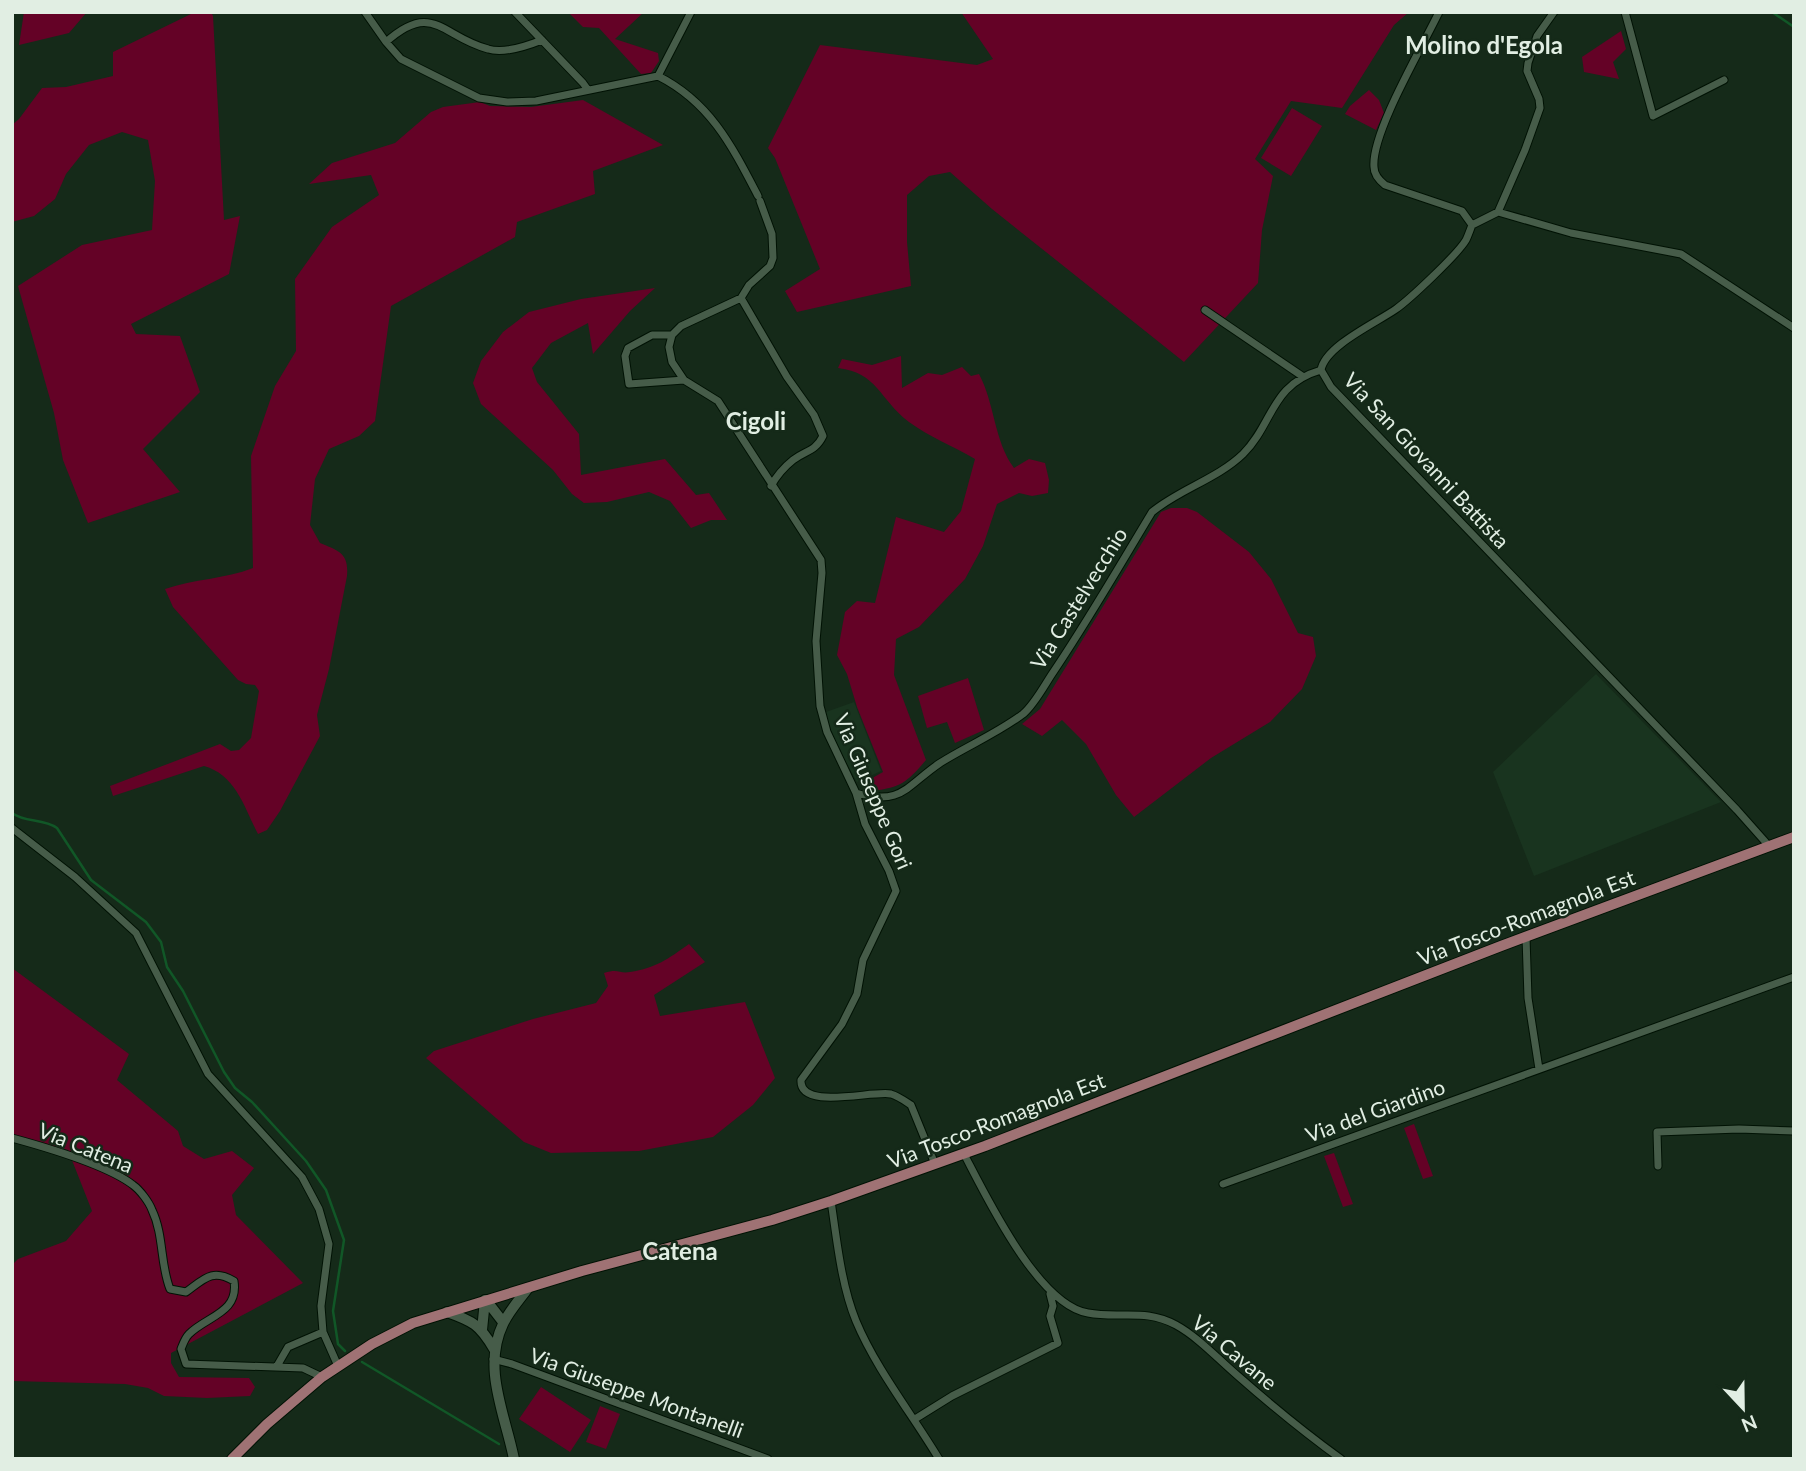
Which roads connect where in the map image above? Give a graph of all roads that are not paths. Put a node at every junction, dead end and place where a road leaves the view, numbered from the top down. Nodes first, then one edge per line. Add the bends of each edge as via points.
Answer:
1 (365, 12) edge
2 (515, 12) edge
3 (691, 12) edge
4 (1439, 12) edge
5 (1554, 12) edge
6 (1625, 12) edge
7 (542, 40) junction
8 (386, 42) junction
9 (657, 76) junction
10 (1724, 80) dead end
11 (588, 90) junction
12 (1498, 212) junction
13 (1472, 225) junction
14 (741, 298) junction
15 (1205, 310) dead end
16 (1794, 328) edge
17 (672, 335) junction
18 (1321, 370) junction
19 (1302, 376) junction
20 (684, 380) junction
21 (771, 486) junction
22 (856, 793) junction
23 (12, 828) edge
24 (1794, 837) edge
25 (1769, 846) junction
26 (1525, 937) junction
27 (1794, 977) edge
28 (1539, 1069) junction
29 (1794, 1130) edge
30 (12, 1138) edge
31 (964, 1154) junction
32 (935, 1164) junction
33 (1657, 1166) dead end
34 (1223, 1184) dead end
35 (831, 1201) junction
36 (528, 1287) junction
37 (1050, 1293) junction
38 (486, 1300) junction
39 (447, 1312) junction
40 (503, 1322) junction
41 (482, 1330) junction
42 (323, 1332) junction
43 (494, 1354) junction
44 (277, 1366) junction
45 (338, 1366) junction
46 (322, 1377) junction
47 (915, 1419) junction
48 (232, 1459) edge
49 (514, 1459) edge
50 (768, 1459) edge
51 (939, 1459) edge
52 (1341, 1459) edge

1 - 8 street
2 - 7 street
3 - 9 street
4 - 13 street via 1389,113 1373,166 1385,185 1462,211
5 - 12 street via 1536,36 1528,63 1540,108
6 - 10 street via 1653,116
7 - 8 street via 490,50 426,21 411,22
7 - 11 street
8 - 11 street via 401,59 479,98 536,101
9 - 11 street
9 - 14 street via 676,85 711,116 759,199 772,234 773,258
12 - 13 street
12 - 16 street via 1571,233 1681,254
13 - 18 street, Via San Giovanni Battista via 1465,242 1398,308 1330,353
14 - 17 street via 681,326
14 - 21 street via 823,436 818,447 780,471
15 - 19 street
17 - 20 street via 672,362
17 - 20 street via 652,335 628,348 629,384
18 - 19 street, Via Castelvecchio
18 - 25 street, Via San Giovanni Battista via 1331,387
19 - 22 street, Via Castelvecchio via 1278,398 1245,452 1152,512 1024,713 920,776 910,789 876,798
20 - 21 street, Via Giuseppe Gori via 718,401
21 - 22 street, Via Giuseppe Gori via 821,561 816,641 820,706
22 - 32 street, Via Giuseppe Gori via 896,891 863,960 857,994 801,1086 814,1096 891,1094 911,1105
23 - 42 street via 136,933 208,1074 302,1177 319,1209 329,1244 321,1306
24 - 25 main road, Via Tosco-Romagnola Est
25 - 26 main road, Via Tosco-Romagnola Est
26 - 28 street
26 - 31 main road, Via Tosco-Romagnola Est
27 - 28 street, Via del Giardino
28 - 34 street, Via del Giardino
29 - 33 street via 1657,1132
30 - 44 street, Via Catena via 109,1170 135,1186 152,1210 170,1289 186,1292 209,1276 222,1274 234,1281 236,1292 229,1307 187,1335 180,1349 186,1364
31 - 32 main road, Via Tosco-Romagnola Est
31 - 37 street, Via Cavane via 1013,1241
32 - 35 main road, Via Tosco-Romagnola Est
35 - 36 main road, Via Tosco-Romagnola Est
35 - 47 street via 855,1320
36 - 38 main road, Via Tosco-Romagnola Est
36 - 40 main road
37 - 47 street via 1050,1316 1058,1343
37 - 52 street, Via Cavane via 1088,1314 1155,1315 1178,1326
38 - 39 main road, Via Tosco-Romagnola Est
38 - 40 main road
38 - 41 main road
39 - 41 main road
39 - 45 main road, Via Tosco-Romagnola Est via 397,1331
40 - 43 main road
41 - 43 main road
42 - 44 street via 288,1348
42 - 45 street
43 - 49 main road via 494,1377
43 - 50 street, Via Giuseppe Montanelli
44 - 46 street, Via Catena via 303,1368
45 - 46 main road, Via Tosco-Romagnola Est
46 - 48 main road, Via Tosco-Romagnola Est
47 - 51 street

